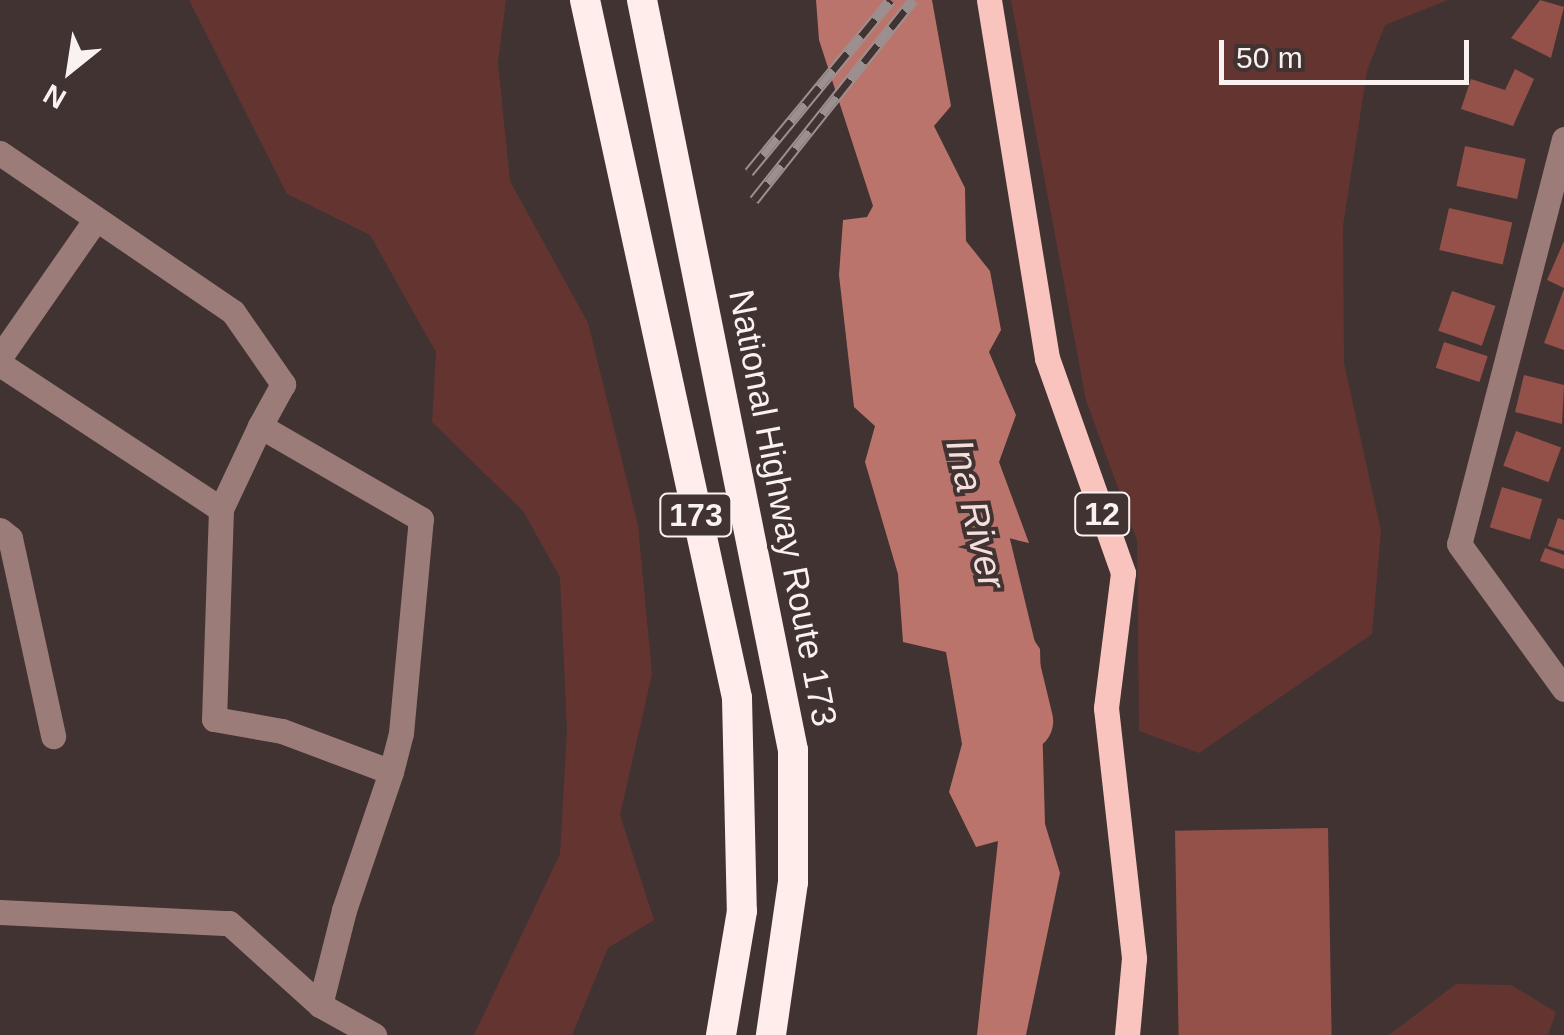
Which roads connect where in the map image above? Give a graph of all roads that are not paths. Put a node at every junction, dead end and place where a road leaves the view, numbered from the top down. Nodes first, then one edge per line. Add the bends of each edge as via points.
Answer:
1 (585, 0) edge
2 (642, 0) edge
3 (989, 0) edge
4 (1564, 138) edge
5 (0, 153) edge
6 (96, 219) junction
7 (0, 361) edge
8 (260, 426) junction
9 (221, 508) junction
10 (0, 530) edge
11 (1564, 689) edge
12 (53, 736) dead end
13 (391, 772) junction
14 (0, 912) edge
15 (320, 1005) junction
16 (374, 1035) edge
17 (721, 1035) edge
18 (771, 1035) edge
19 (1127, 1035) edge

1 - 17 highway, 173 via 736,698 742,911
2 - 18 highway, National Highway Route 173 / 173 via 793,750 793,882
3 - 19 main road, 12 via 1047,358 1123,573 1106,708 1134,958
4 - 11 street via 1460,544
5 - 6 street
6 - 7 street
6 - 8 street via 234,312 283,384
7 - 9 street
8 - 9 street
8 - 13 street via 421,519
9 - 13 street via 214,719 282,731
10 - 12 street via 10,538
13 - 15 street
14 - 15 street via 229,922
15 - 16 street

